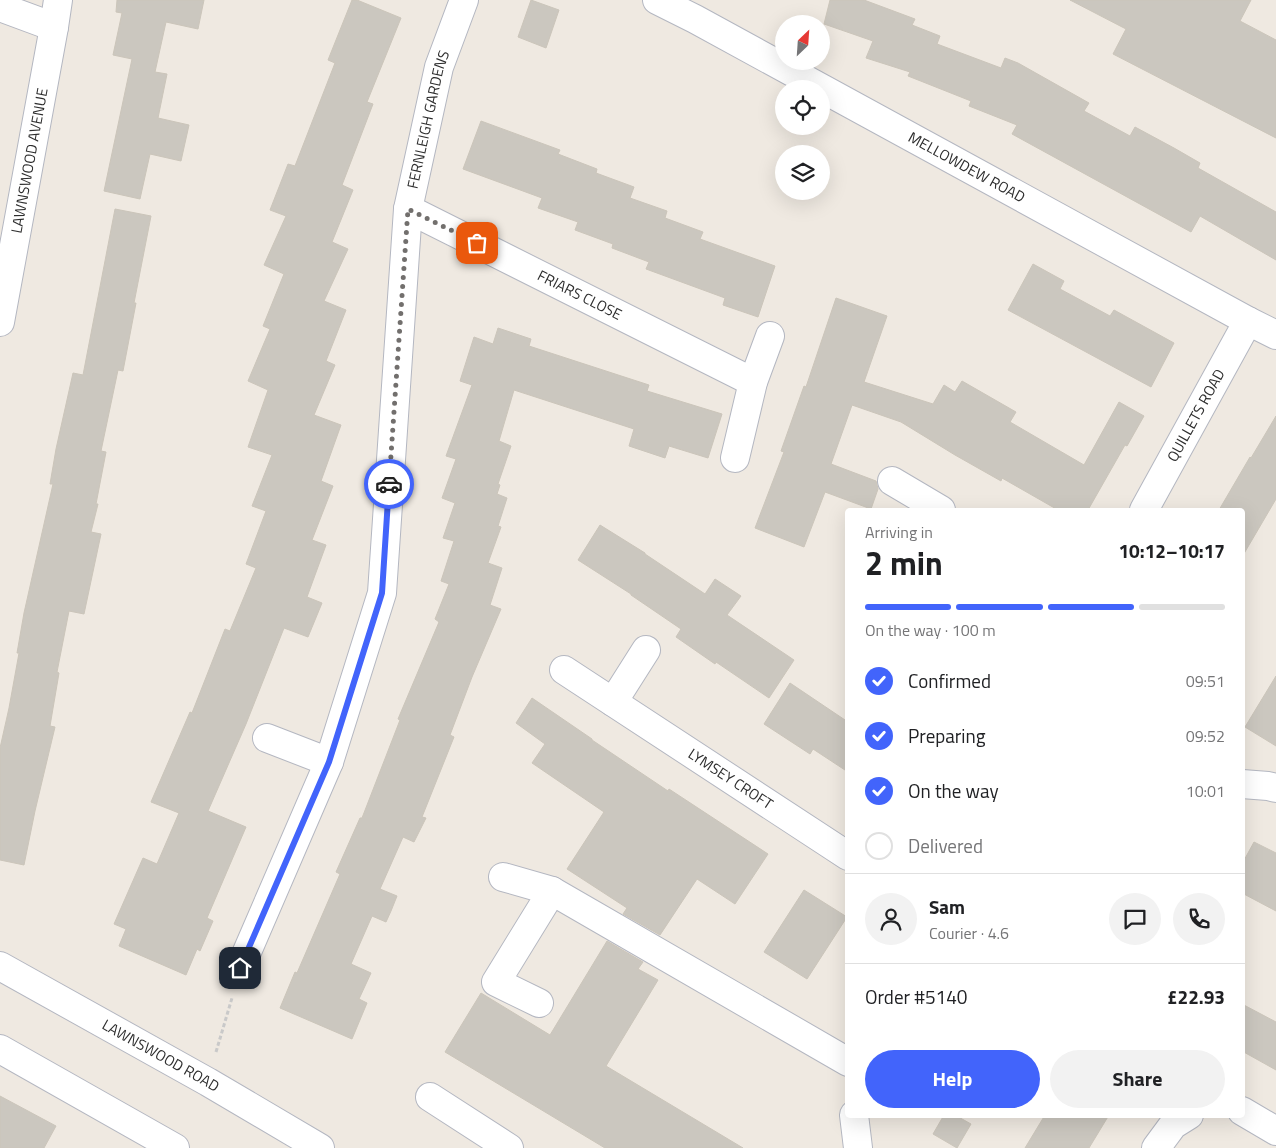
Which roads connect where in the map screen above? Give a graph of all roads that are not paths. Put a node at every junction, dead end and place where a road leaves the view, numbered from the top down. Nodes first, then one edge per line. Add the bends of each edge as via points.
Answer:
1 (58, 0) edge
2 (464, 0) edge
3 (657, 0) edge
4 (0, 7) edge
5 (54, 27) junction
6 (408, 209) junction
7 (1248, 320) junction
8 (0, 322) edge
9 (1276, 335) edge
10 (770, 336) dead end
11 (753, 382) junction
12 (735, 458) dead end
13 (892, 481) dead end
14 (932, 508) edge
15 (1145, 508) edge
16 (646, 650) dead end
17 (564, 670) dead end
18 (613, 702) junction
19 (267, 738) dead end
20 (329, 762) junction
21 (1245, 784) edge
22 (1276, 788) edge
23 (845, 854) edge
24 (503, 877) dead end
25 (552, 892) junction
26 (0, 966) edge
27 (240, 968) road end
28 (539, 1002) dead end
29 (0, 1049) edge
30 (845, 1060) edge
31 (430, 1097) dead end
32 (1245, 1113) edge
33 (854, 1118) edge
34 (1184, 1118) edge
35 (1276, 1130) edge
36 (175, 1148) edge
37 (320, 1148) edge
38 (509, 1148) edge
39 (858, 1148) edge
40 (1156, 1148) edge

1 - 5 street, LAWNSWOOD AVENUE
2 - 6 street, FERNLEIGH GARDENS via 439,67
3 - 7 street, MELLOWDEW ROAD
4 - 5 street
5 - 8 street, LAWNSWOOD AVENUE
6 - 11 street, FRIARS CLOSE
6 - 20 street, FERNLEIGH GARDENS via 382,593
7 - 9 street, MELLOWDEW ROAD
7 - 15 street, QUILLETS ROAD
10 - 11 street
11 - 12 street
13 - 14 street
16 - 18 street
17 - 18 street, LYMSEY CROFT
18 - 23 street, LYMSEY CROFT
19 - 20 street
20 - 27 street, FERNLEIGH GARDENS
21 - 22 street
24 - 25 street
25 - 28 street via 496,982
25 - 30 street
26 - 37 street, LAWNSWOOD ROAD
29 - 36 street
31 - 38 street
32 - 35 street
33 - 39 street
34 - 40 street via 1173,1125

